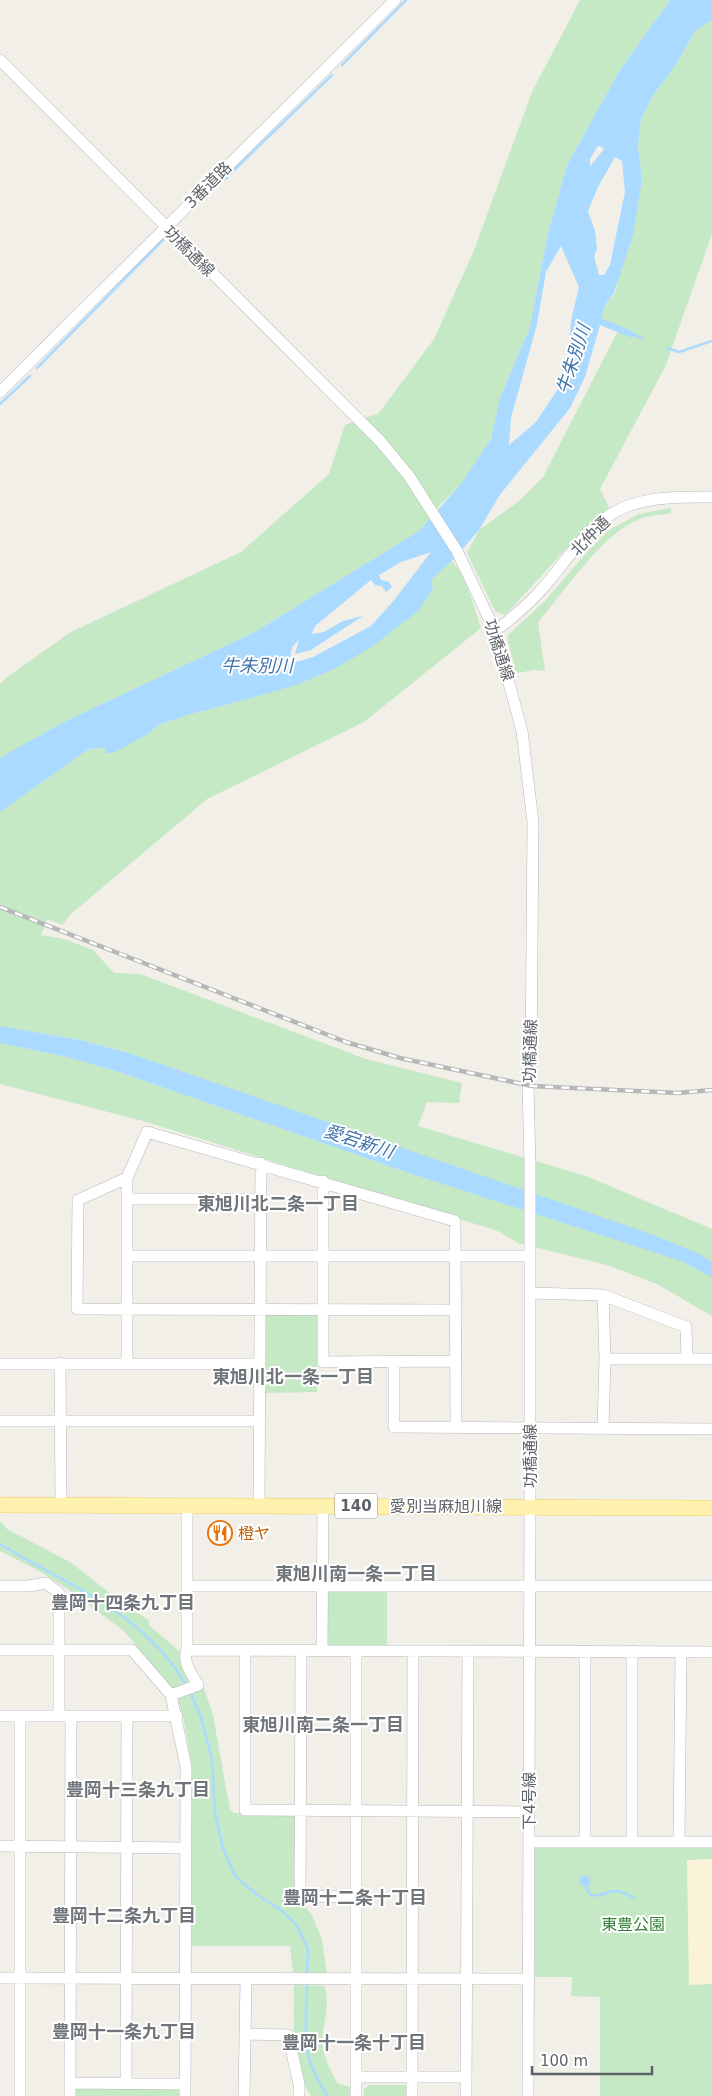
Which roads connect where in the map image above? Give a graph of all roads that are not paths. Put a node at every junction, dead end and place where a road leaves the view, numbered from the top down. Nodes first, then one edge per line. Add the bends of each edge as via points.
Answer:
1 (395, 0) edge
2 (0, 60) edge
3 (166, 228) junction
4 (0, 392) edge
5 (712, 497) edge
6 (495, 631) junction
7 (260, 1163) junction
8 (127, 1178) junction
9 (323, 1181) junction
10 (127, 1199) junction
11 (261, 1199) junction
12 (126, 1256) junction
13 (260, 1256) junction
14 (322, 1256) junction
15 (455, 1256) junction
16 (530, 1256) junction
17 (530, 1293) junction
18 (603, 1295) junction
19 (126, 1309) junction
20 (260, 1309) junction
21 (322, 1310) junction
22 (455, 1310) junction
23 (605, 1359) junction
24 (687, 1359) junction
25 (712, 1359) edge
26 (394, 1361) junction
27 (456, 1361) junction
28 (126, 1363) junction
29 (0, 1364) edge
30 (60, 1364) junction
31 (259, 1364) junction
32 (0, 1421) edge
33 (60, 1421) junction
34 (259, 1421) junction
35 (456, 1427) junction
36 (530, 1428) junction
37 (603, 1429) junction
38 (712, 1429) edge
39 (0, 1505) edge
40 (61, 1505) junction
41 (187, 1506) junction
42 (258, 1506) junction
43 (323, 1506) junction
44 (530, 1506) junction
45 (712, 1508) edge
46 (322, 1585) junction
47 (0, 1586) edge
48 (187, 1586) junction
49 (530, 1586) junction
50 (712, 1586) edge
51 (0, 1650) edge
52 (60, 1650) junction
53 (187, 1650) junction
54 (245, 1650) junction
55 (301, 1651) junction
56 (322, 1651) junction
57 (356, 1651) junction
58 (413, 1651) junction
59 (468, 1651) junction
60 (530, 1651) junction
61 (585, 1651) junction
62 (632, 1652) junction
63 (680, 1652) junction
64 (712, 1652) edge
65 (175, 1694) junction
66 (0, 1716) edge
67 (20, 1716) junction
68 (59, 1716) junction
69 (72, 1716) junction
70 (127, 1716) junction
71 (177, 1716) junction
72 (412, 1810) junction
73 (300, 1811) junction
74 (356, 1811) junction
75 (468, 1811) junction
76 (529, 1812) junction
77 (529, 1842) junction
78 (585, 1842) junction
79 (632, 1842) junction
80 (679, 1842) junction
81 (712, 1842) edge
82 (0, 1846) edge
83 (20, 1846) junction
84 (70, 1847) junction
85 (127, 1848) junction
86 (185, 1848) junction
87 (356, 1897) junction
88 (0, 1978) edge
89 (20, 1978) junction
90 (70, 1979) junction
91 (126, 1979) junction
92 (185, 1979) junction
93 (246, 1979) junction
94 (355, 1979) junction
95 (529, 1979) junction
96 (412, 1980) junction
97 (466, 1980) junction
98 (245, 2034) junction
99 (356, 2077) junction
100 (412, 2077) junction
101 (466, 2077) junction
102 (70, 2083) junction
103 (126, 2083) junction
104 (185, 2084) junction
105 (20, 2096) edge
106 (70, 2096) edge
107 (185, 2096) edge
108 (244, 2096) edge
109 (299, 2096) edge
110 (356, 2096) edge
111 (412, 2096) edge
112 (466, 2096) edge
113 (528, 2096) edge

1 - 3 street, 3番道路
2 - 3 street, 功橋通線
3 - 4 street, 3番道路
3 - 6 street, 功橋通線 via 380,441 409,476 457,551
5 - 6 street, 北仲通 via 655,498 612,514 585,539 540,592
6 - 16 street, 功橋通線 via 522,731 533,822 531,1072 528,1085
7 - 8 street via 146,1132
7 - 9 street
7 - 11 street
8 - 10 street
8 - 19 street via 78,1200 77,1309
9 - 14 street
9 - 15 street via 455,1221
10 - 11 street
10 - 12 street
11 - 13 street
12 - 13 street
12 - 19 street
13 - 14 street
13 - 20 street
14 - 15 street
14 - 21 street
15 - 16 street
15 - 22 street
16 - 17 street, 功橋通線
17 - 18 street
17 - 36 street, 功橋通線
18 - 23 street
18 - 24 street via 686,1327
19 - 20 street
19 - 28 street
20 - 21 street
20 - 31 street
21 - 22 street
21 - 26 street via 323,1362
22 - 27 street
23 - 24 street
23 - 37 street
24 - 25 street
26 - 27 street
26 - 35 street via 394,1427
27 - 35 street
28 - 30 street
28 - 31 street
29 - 30 street
30 - 33 street
31 - 34 street
32 - 33 street
33 - 34 street
33 - 40 street
34 - 42 street
35 - 36 street
36 - 37 street
36 - 44 street, 功橋通線
37 - 38 street
39 - 40 main road, 愛別当麻旭川線 / 140
40 - 41 main road, 愛別当麻旭川線 / 140
41 - 42 main road, 愛別当麻旭川線 / 140
41 - 48 street
42 - 43 main road, 愛別当麻旭川線 / 140
43 - 44 main road, 愛別当麻旭川線 / 140
43 - 46 street
44 - 45 main road, 愛別当麻旭川線 / 140
44 - 49 street, 下4号線
46 - 48 street
46 - 49 street
46 - 56 street
47 - 52 street via 46,1583 59,1593
48 - 53 street
49 - 50 street
49 - 60 street, 下4号線
51 - 52 street
52 - 65 street via 132,1650
52 - 68 street
53 - 54 street
53 - 65 street via 184,1656 186,1664 198,1684
54 - 55 street
54 - 73 street via 245,1810
55 - 56 street
55 - 73 street
56 - 57 street
57 - 58 street
57 - 74 street
58 - 59 street
58 - 72 street
59 - 60 street
59 - 75 street
60 - 61 street
60 - 76 street, 下4号線
61 - 62 street
61 - 78 street
62 - 63 street
62 - 79 street
63 - 64 street
63 - 80 street
65 - 71 street
66 - 67 street
67 - 68 street
67 - 83 street
68 - 69 street
69 - 70 street
69 - 84 street
70 - 71 street
70 - 85 street
71 - 86 street via 186,1767
72 - 74 street
72 - 75 street
72 - 96 street
73 - 74 street
73 - 87 street via 300,1896
74 - 87 street
75 - 76 street
75 - 97 street
76 - 77 street, 下4号線
77 - 78 street
77 - 95 street, 下4号線
78 - 79 street
79 - 80 street
80 - 81 street
82 - 83 street
83 - 84 street
83 - 89 street
84 - 85 street
84 - 90 street
85 - 86 street
85 - 91 street
86 - 92 street
87 - 94 street
88 - 89 street
89 - 90 street
89 - 105 street
90 - 91 street
90 - 102 street
91 - 92 street
91 - 103 street
92 - 93 street
92 - 104 street
93 - 94 street
93 - 98 street
94 - 96 street
94 - 99 street
95 - 97 street
95 - 113 street, 下4号線
96 - 97 street
96 - 100 street
97 - 101 street
98 - 108 street
98 - 109 street via 288,2035
99 - 100 street
99 - 110 street
100 - 101 street
100 - 111 street
101 - 112 street
102 - 103 street
102 - 106 street
103 - 104 street
104 - 107 street

